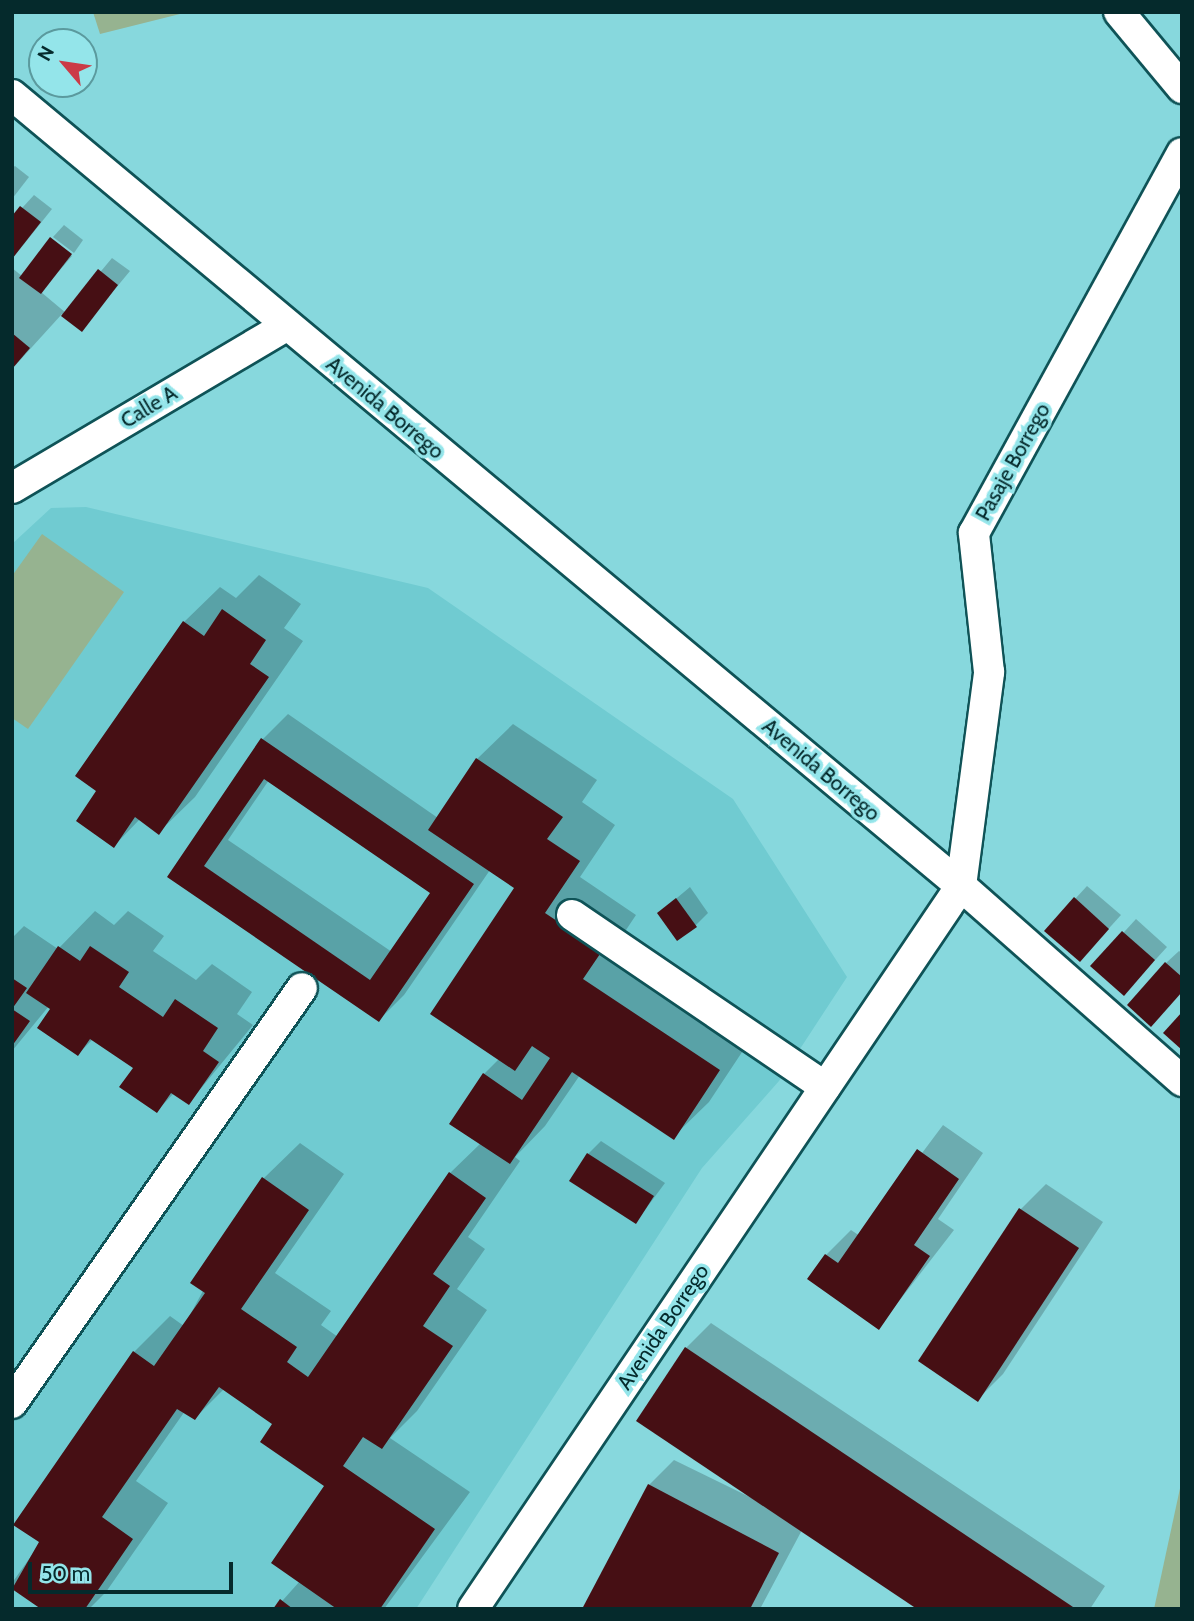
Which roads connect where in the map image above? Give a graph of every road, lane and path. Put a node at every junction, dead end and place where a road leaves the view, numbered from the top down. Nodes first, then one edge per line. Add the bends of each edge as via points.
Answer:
1 (1119, 12) edge
2 (1182, 88) edge
3 (12, 95) edge
4 (1182, 153) edge
5 (286, 326) junction
6 (12, 488) edge
7 (961, 886) junction
8 (572, 915) dead end
9 (302, 988) dead end
10 (1182, 1081) edge
11 (825, 1087) junction
12 (12, 1403) edge
13 (472, 1609) edge

1 - 2 street
3 - 5 street, Avenida Borrego
4 - 7 street, Pasaje Borrego via 974,533 989,672
5 - 6 street, Calle A
5 - 7 street, Avenida Borrego
7 - 10 street
7 - 11 street, Avenida Borrego
8 - 11 street
9 - 12 street
11 - 13 street, Avenida Borrego

